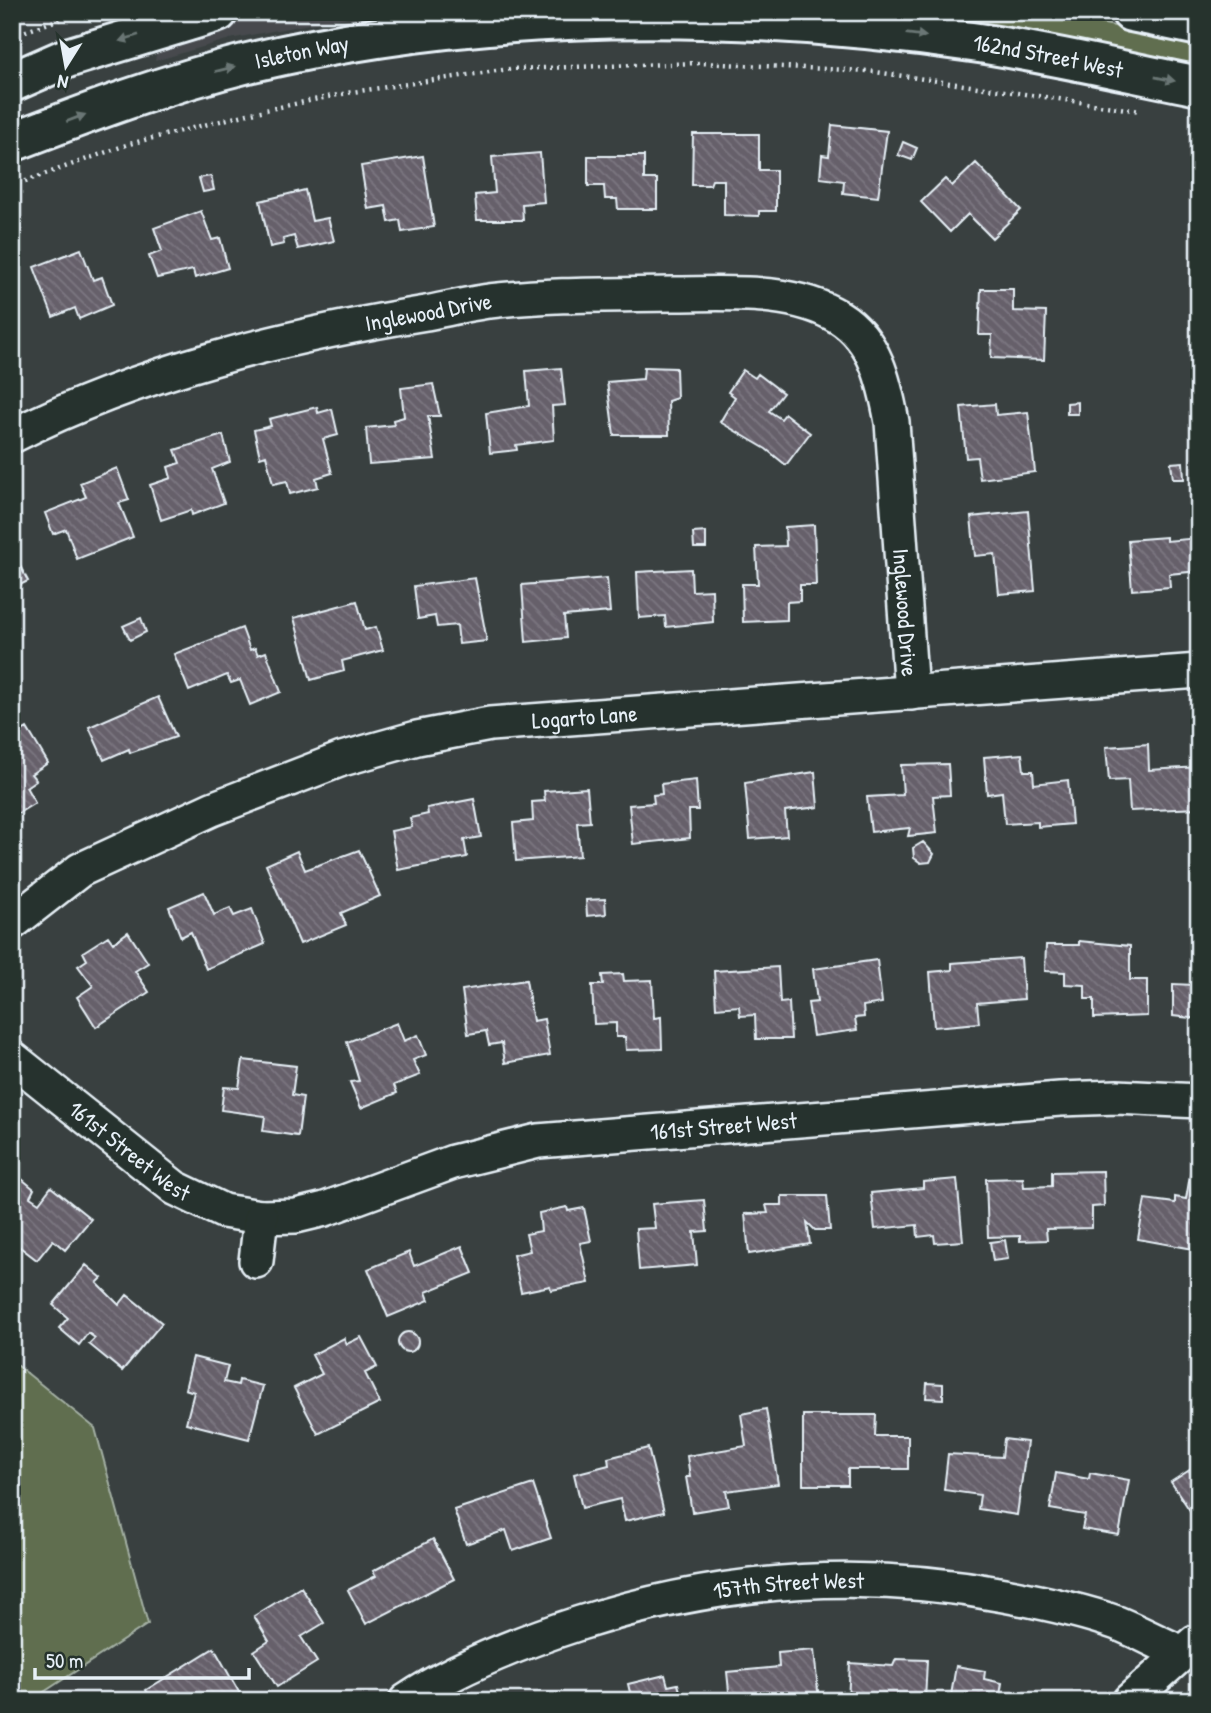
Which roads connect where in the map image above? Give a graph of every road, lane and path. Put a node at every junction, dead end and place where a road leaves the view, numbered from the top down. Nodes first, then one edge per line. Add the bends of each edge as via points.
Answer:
1 (80, 12) edge
2 (218, 12) edge
3 (1131, 12) edge
4 (603, 19) joint
5 (1199, 26) edge
6 (12, 36) edge
7 (12, 82) edge
8 (1199, 86) edge
9 (1143, 111) dead end
10 (12, 142) edge
11 (12, 186) edge
12 (12, 436) edge
13 (1199, 671) edge
14 (911, 693) junction
15 (12, 923) edge
16 (12, 1058) edge
17 (1199, 1101) edge
18 (261, 1217) junction
19 (256, 1261) dead end
20 (1189, 1646) edge
21 (406, 1701) edge
22 (1129, 1701) edge

1 - 6 path
2 -> 7 main road via 67,58
3 - 5 main road
4 -> 8 main road, 162nd Street West via 709,18 859,28 973,42
10 -> 4 main road, Isleton Way via 108,105 248,63 495,24
9 - 11 path via 869,71 701,63 548,66 352,92 256,112 130,144
12 - 14 street, Inglewood Drive via 163,374 354,324 487,302 574,295 758,295 804,303 862,322 878,363 892,422
13 - 14 street, Logarto Lane
14 - 15 street, Logarto Lane via 490,724 417,738 342,759 200,814 79,870
16 - 18 street, 161st Street West via 175,1188 223,1211
17 - 18 street, 161st Street West via 1060,1099 538,1141 453,1162 325,1209
18 - 19 street
20 - 21 street, 157th Street West via 1026,1599 910,1580 801,1580 682,1596 597,1618 506,1649
20 - 22 street

